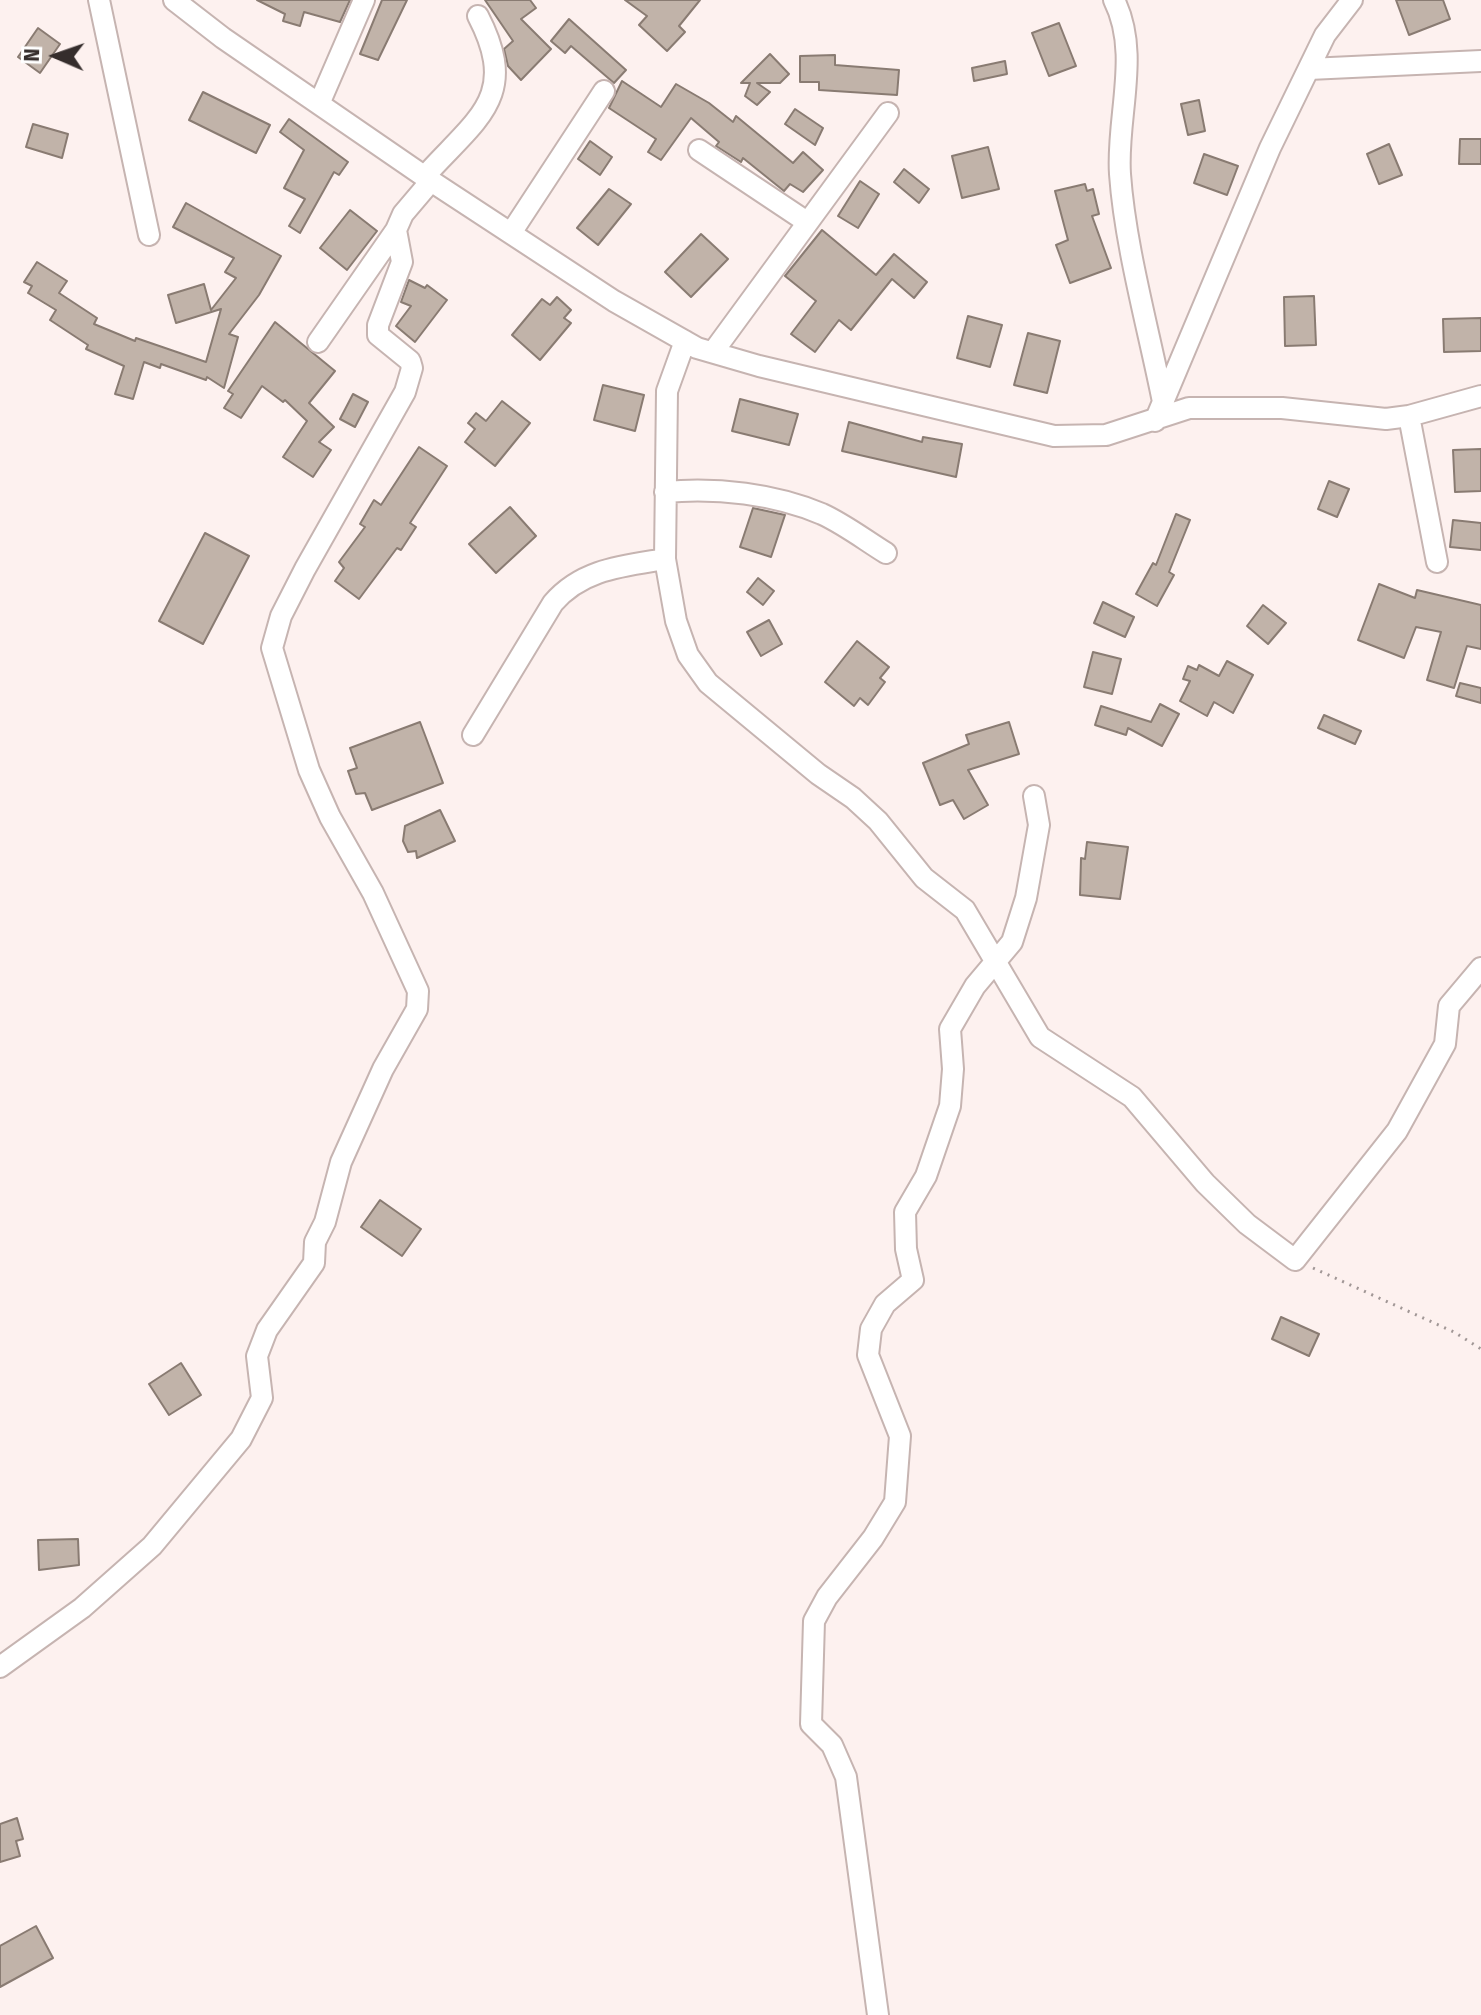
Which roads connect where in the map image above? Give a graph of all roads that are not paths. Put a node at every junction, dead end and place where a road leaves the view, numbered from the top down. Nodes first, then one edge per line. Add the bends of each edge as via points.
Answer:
1 (99, 0) edge
2 (174, 0) edge
3 (364, 0) edge
4 (1114, 0) edge
5 (1352, 0) edge
6 (478, 16) dead end
7 (1481, 61) edge
8 (1309, 69) junction
9 (604, 91) dead end
10 (319, 104) junction
11 (888, 113) dead end
12 (699, 150) dead end
13 (428, 179) junction
14 (807, 222) junction
15 (396, 230) junction
16 (511, 233) junction
17 (149, 235) dead end
18 (685, 341) junction
19 (318, 342) dead end
20 (713, 352) junction
21 (1481, 396) edge
22 (1159, 412) junction
23 (1409, 416) junction
24 (665, 492) junction
25 (886, 553) dead end
26 (665, 559) junction
27 (1437, 562) dead end
28 (473, 735) dead end
29 (1034, 796) dead end
30 (995, 962) junction
31 (1481, 968) edge
32 (0, 1667) edge
33 (878, 2015) edge

1 - 17 street
2 - 10 street
3 - 10 street
4 - 22 street via 1127,44 1120,175
5 - 8 street via 1325,35
6 - 13 street via 492,42 498,70 495,85 484,111
7 - 8 street
8 - 22 street
9 - 16 street
10 - 13 street
11 - 14 street
12 - 14 street
13 - 15 street
13 - 16 street
14 - 20 street
15 - 19 street
15 - 32 street via 402,262 378,335 410,361 410,377 393,417 281,616 272,648 309,770 418,991 417,1009 341,1162 315,1242 314,1263 267,1330 257,1356 262,1398 241,1439 152,1546 82,1608
16 - 18 street
18 - 20 street
18 - 24 street via 667,391
20 - 22 street via 1054,436 1106,435
21 - 23 street
22 - 23 street via 1217,405 1386,419
23 - 27 street
24 - 25 street via 781,499 825,515
24 - 26 street
26 - 28 street via 607,569 567,586
26 - 30 street via 676,621 688,655 708,683 878,821 924,878 965,910
29 - 30 street via 1039,825 1026,898 1012,942
30 - 31 street via 1040,1037 1132,1097 1205,1183 1295,1260 1397,1131 1445,1044 1449,1006
30 - 33 street via 950,1029 950,1106 926,1176 905,1212 913,1280 885,1304 871,1329 868,1355 900,1436 895,1502 814,1621 811,1724 832,1745 846,1777

